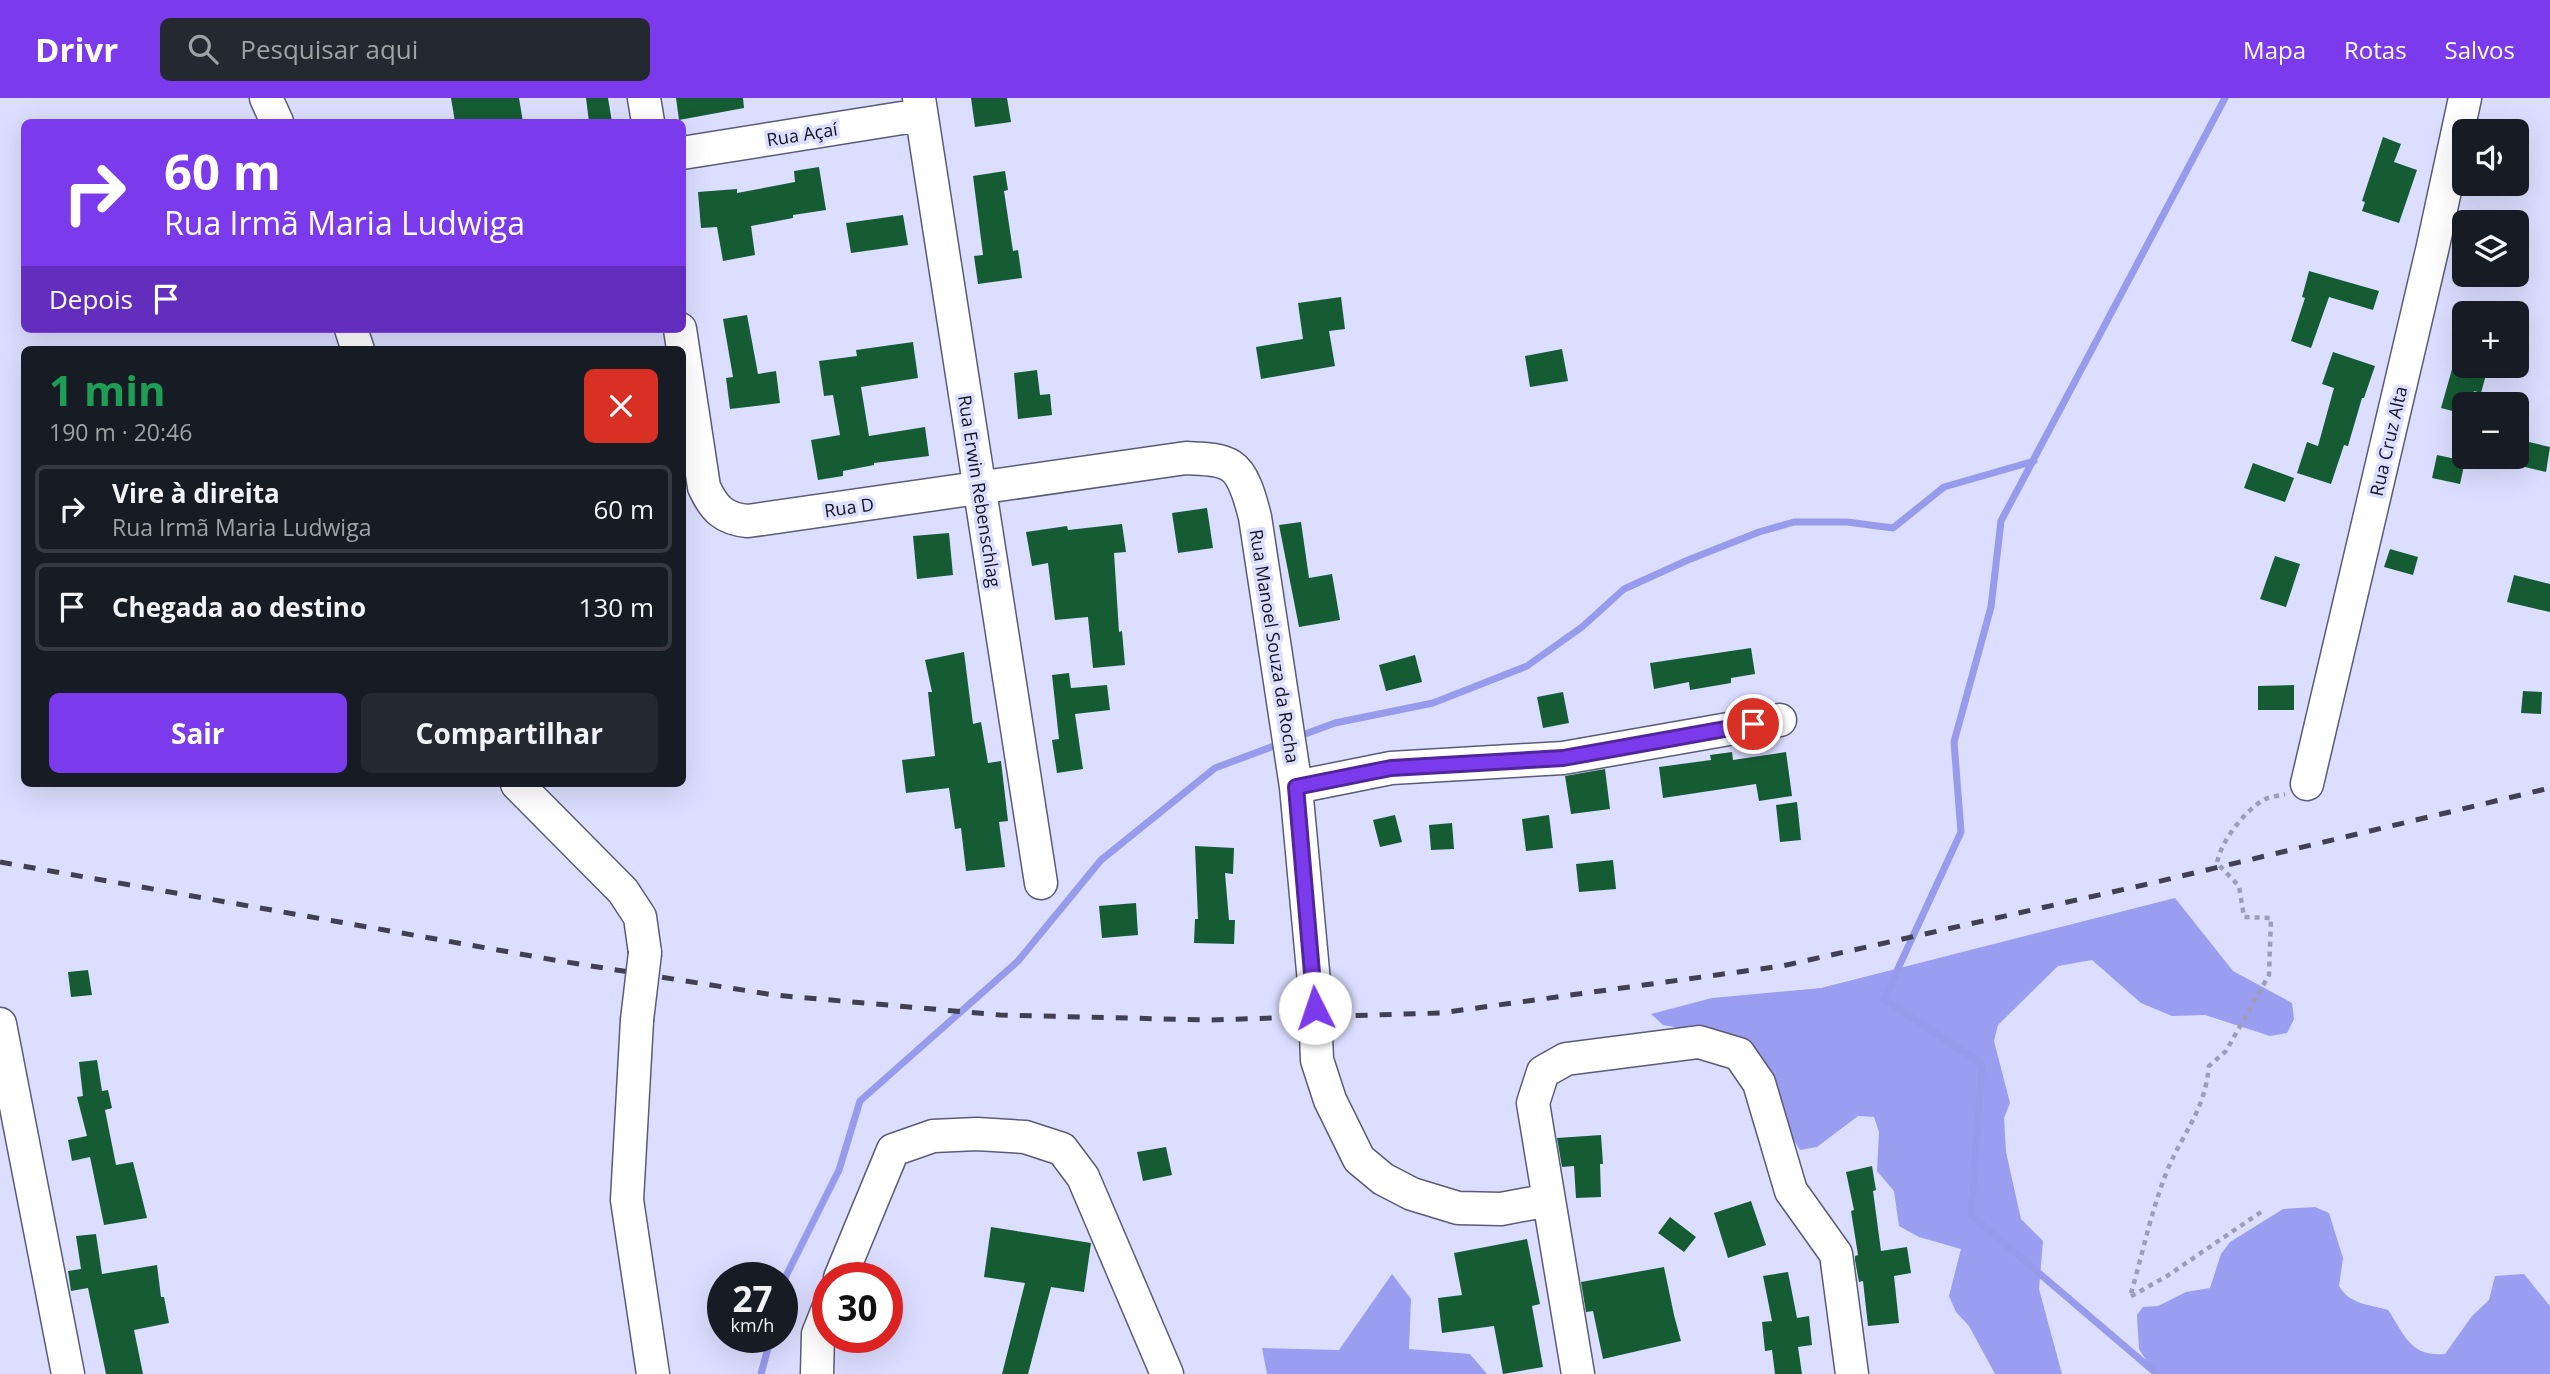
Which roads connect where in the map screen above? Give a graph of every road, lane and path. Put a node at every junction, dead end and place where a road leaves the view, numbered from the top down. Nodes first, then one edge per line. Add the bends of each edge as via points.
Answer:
1 (266, 98) edge
2 (644, 98) edge
3 (2465, 98) edge
4 (920, 106) edge
5 (276, 119) edge
6 (648, 119) edge
7 (686, 152) edge
8 (686, 368) edge
9 (979, 488) junction
10 (1780, 720) dead end
11 (2307, 784) joint
12 (520, 787) edge
13 (1296, 787) junction
14 (1041, 883) dead end
15 (0, 1024) edge
16 (1549, 1200) junction
17 (2261, 1212) dead end
18 (847, 1262) edge
19 (818, 1353) edge
20 (68, 1374) edge
21 (653, 1374) edge
22 (817, 1374) edge
23 (1167, 1374) edge
24 (1578, 1374) edge
25 (1852, 1374) edge

1 - 5 street
2 - 6 street
3 - 11 street, Rua Cruz Alta
4 - 7 street, Rua Açaí
4 - 9 street, Rua Erwin Rebenschlag
8 - 9 street, Rua D via 704,487 710,502 732,520
9 - 13 street, Rua Manoel Souza da Rocha via 1186,458 1231,466 1247,489 1255,517
9 - 14 street, Rua Erwin Rebenschlag
10 - 13 street via 1563,758 1391,768
11 - 17 path via 2298,791 2264,799 2220,850 2217,863 2239,886 2244,917 2271,918 2269,975 2226,1051 2209,1066 2200,1110 2167,1171 2130,1297
12 - 21 street, bridge via 623,891 640,917 645,953 627,1200
13 - 16 street, Rua Manoel Souza da Rocha via 1317,1060 1330,1100 1359,1158 1383,1179 1412,1194 1458,1208 1501,1209
15 - 20 street
16 - 24 street
16 - 25 street via 1533,1103 1543,1072 1566,1059 1699,1042 1739,1054 1759,1083 1791,1191 1836,1254
18 - 23 street via 893,1150 933,1136 977,1134 1025,1137 1062,1149 1083,1177
19 - 22 street

